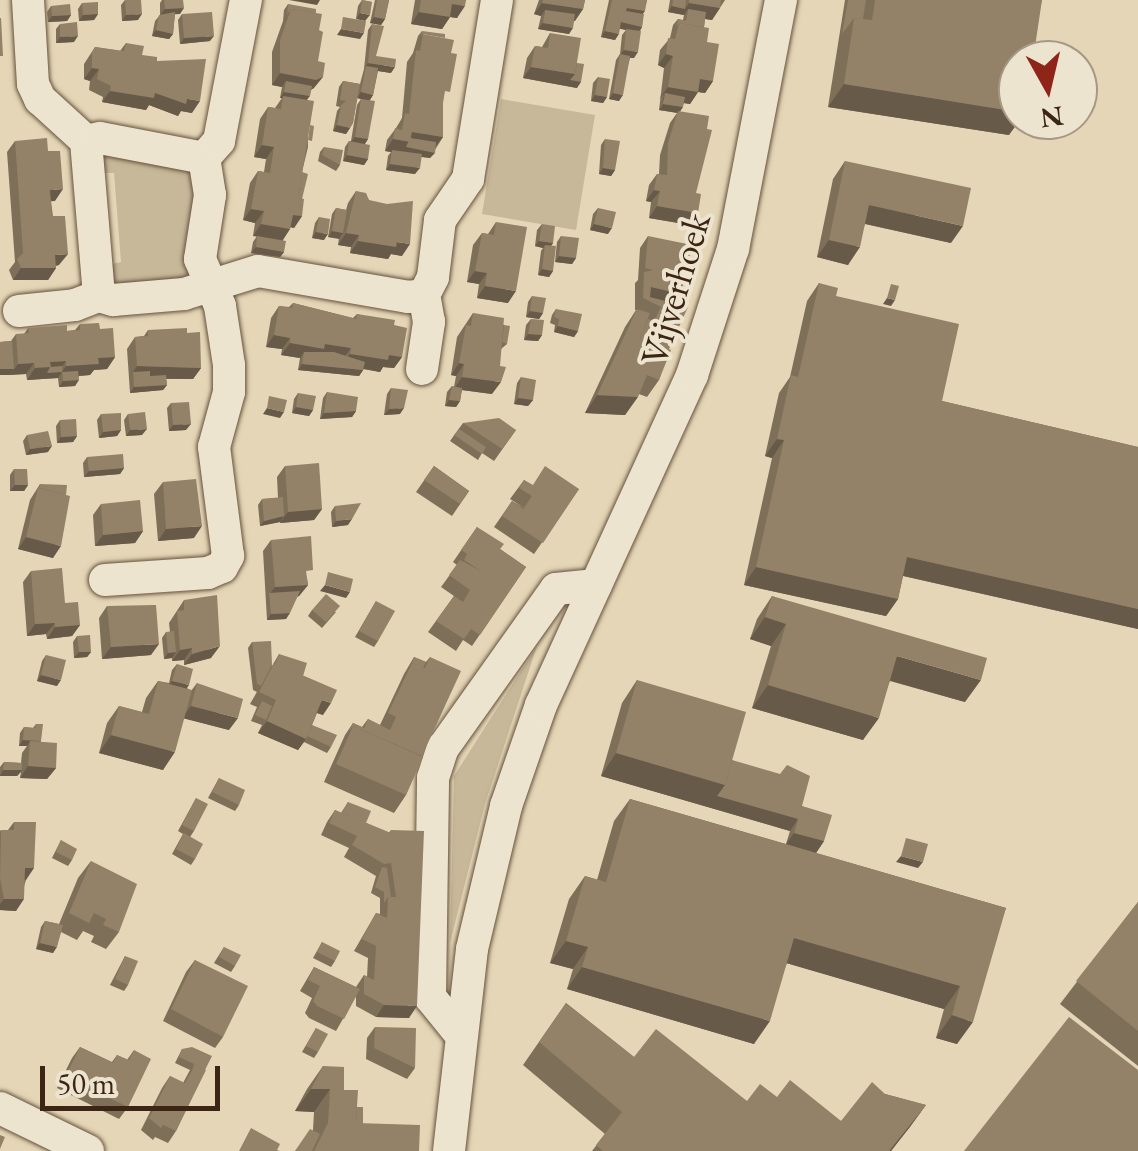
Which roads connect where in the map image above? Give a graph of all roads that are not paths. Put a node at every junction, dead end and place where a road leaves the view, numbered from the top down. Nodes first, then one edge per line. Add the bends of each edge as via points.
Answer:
1 (28, 0) edge
2 (246, 0) edge
3 (497, 0) edge
4 (780, 0) edge
5 (86, 141) junction
6 (204, 158) junction
7 (210, 286) junction
8 (424, 295) junction
9 (99, 296) junction
10 (19, 311) dead end
11 (422, 369) dead end
12 (105, 580) dead end
13 (596, 585) junction
14 (460, 1034) junction
15 (0, 1108) edge
16 (88, 1151) edge
17 (449, 1151) edge

1 - 5 street via 34,84 40,98
2 - 6 street via 219,141
3 - 8 street via 468,179 440,220
4 - 13 street, Vijverhoek via 733,249 692,375
5 - 6 street
5 - 9 street
6 - 7 street via 210,195 200,258
7 - 8 street via 258,271
7 - 9 street via 184,294
7 - 12 street via 230,365 214,446 228,556 222,568 208,573
8 - 11 street via 429,322
9 - 10 street
13 - 14 street, Vijverhoek via 506,806 472,949
13 - 14 street via 556,588 444,748 433,778 430,997
14 - 17 street, Vijverhoek
15 - 16 street

